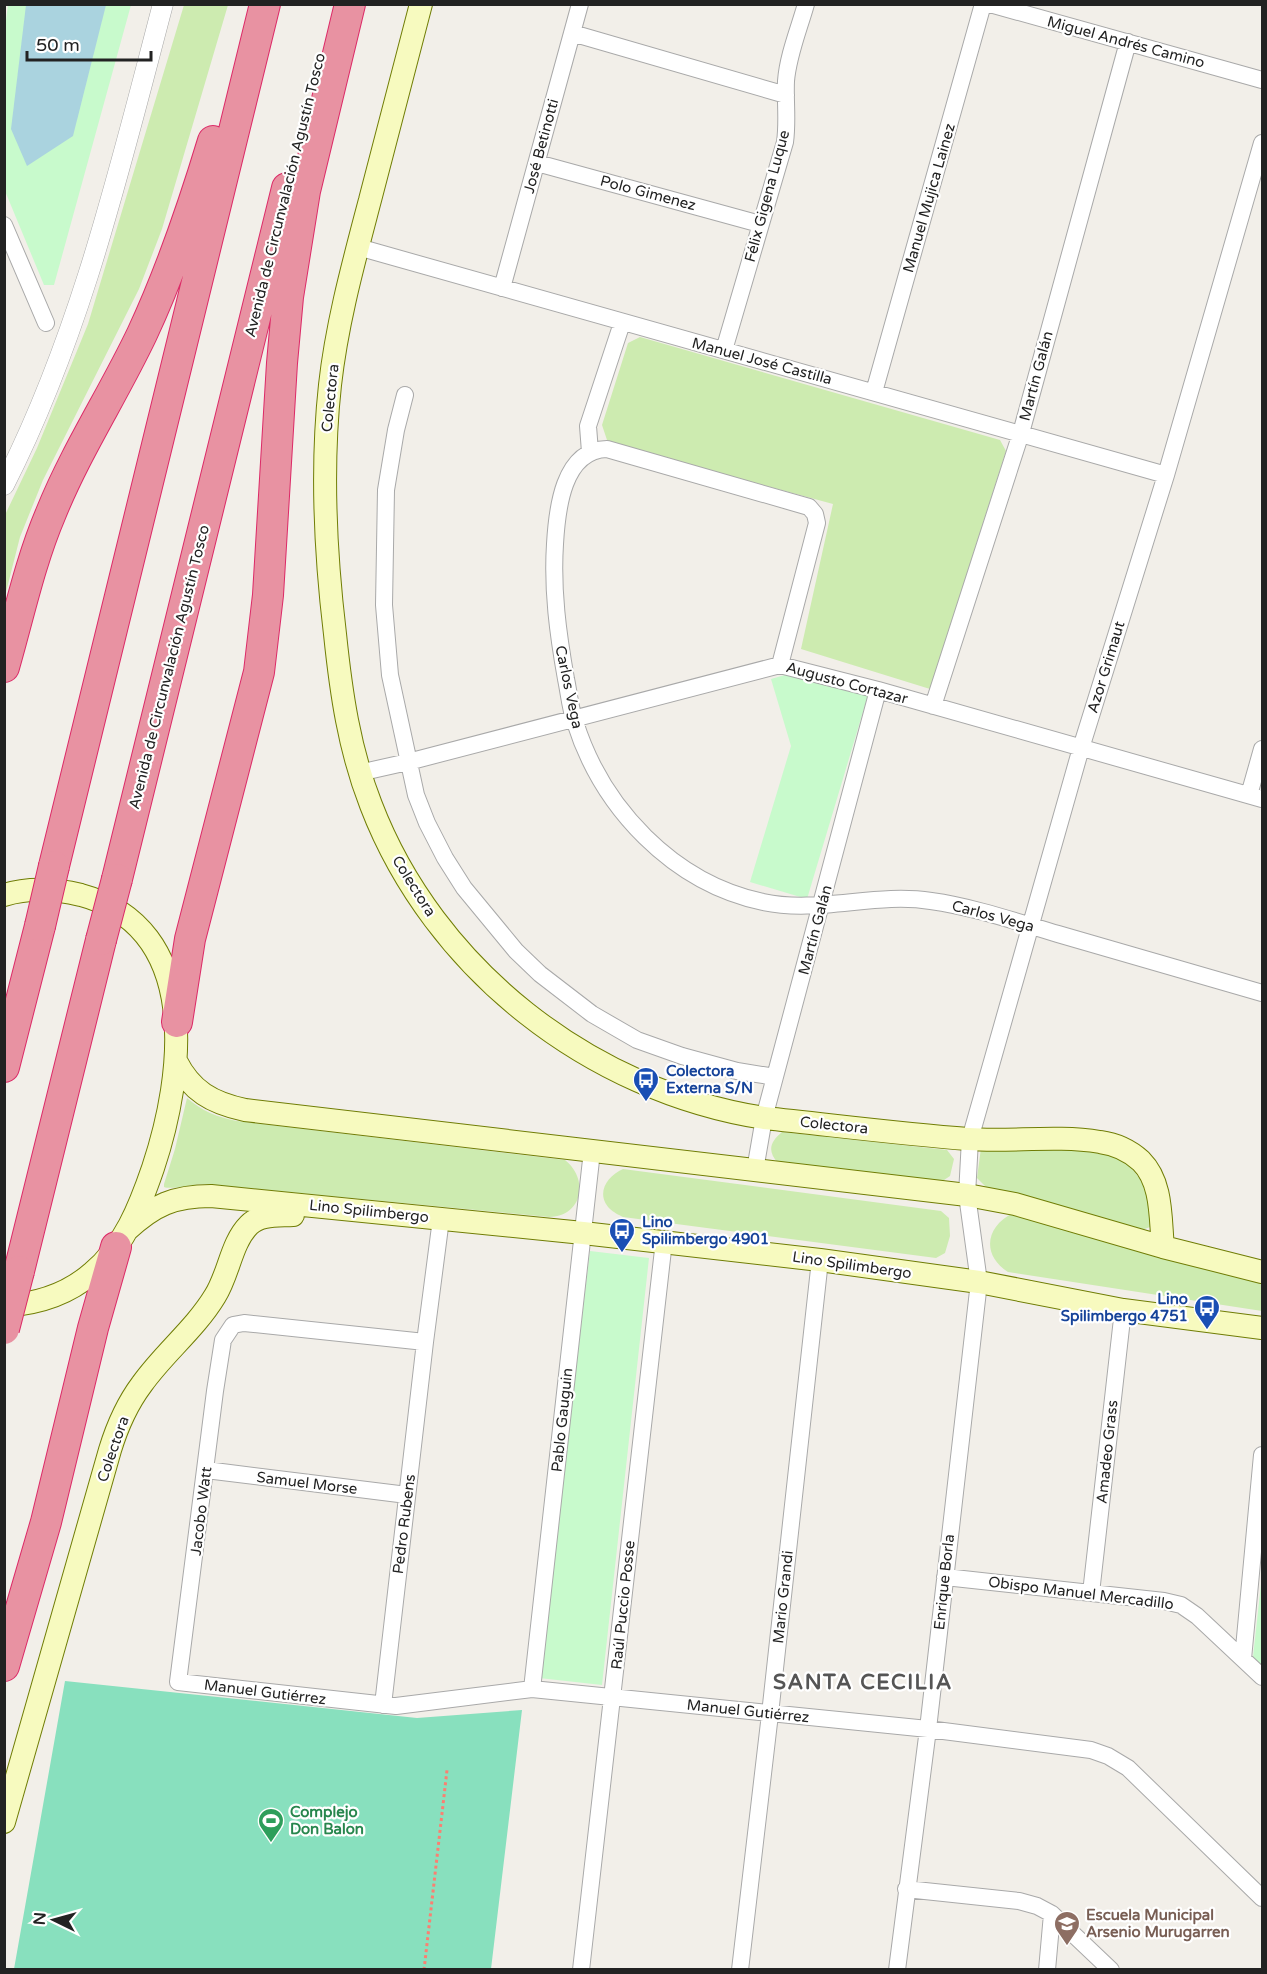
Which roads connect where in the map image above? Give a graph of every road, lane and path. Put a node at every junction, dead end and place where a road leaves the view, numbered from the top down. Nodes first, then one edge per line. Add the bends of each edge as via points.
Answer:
1 (164, 4) edge
2 (247, 4) edge
3 (265, 4) edge
4 (332, 4) edge
5 (350, 4) edge
6 (421, 4) edge
7 (580, 4) edge
8 (806, 4) edge
9 (983, 4) edge
10 (990, 4) edge
11 (572, 33) junction
12 (1128, 42) junction
13 (1263, 80) edge
14 (786, 95) junction
15 (1263, 143) edge
16 (537, 163) junction
17 (760, 224) junction
18 (4, 225) edge
19 (358, 247) junction
20 (502, 288) junction
21 (45, 323) dead end
22 (622, 323) junction
23 (724, 351) junction
24 (874, 392) junction
25 (405, 395) dead end
26 (1021, 433) junction
27 (590, 452) junction
28 (1166, 475) junction
29 (4, 485) edge
30 (780, 665) junction
31 (4, 666) edge
32 (878, 690) junction
33 (933, 706) junction
34 (574, 720) junction
35 (1081, 748) junction
36 (1263, 749) edge
37 (408, 762) junction
38 (359, 773) junction
39 (1256, 797) edge
40 (4, 895) edge
41 (821, 906) junction
42 (1030, 926) junction
43 (1263, 993) edge
44 (177, 1022) junction
45 (176, 1061) junction
46 (4, 1067) edge
47 (775, 1077) junction
48 (764, 1118) junction
49 (970, 1139) junction
50 (592, 1151) junction
51 (755, 1170) junction
52 (967, 1195) junction
53 (369, 1211) junction
54 (441, 1218) junction
55 (583, 1233) junction
56 (121, 1239) junction
57 (664, 1241) junction
58 (1163, 1247) junction
59 (820, 1260) junction
60 (1263, 1272) edge
61 (979, 1282) junction
62 (4, 1306) edge
63 (1123, 1310) junction
64 (1263, 1328) edge
65 (4, 1329) edge
66 (425, 1342) junction
67 (1263, 1455) edge
68 (206, 1470) junction
69 (407, 1495) junction
70 (1257, 1576) edge
71 (945, 1577) junction
72 (1091, 1593) junction
73 (1243, 1659) junction
74 (4, 1666) edge
75 (1263, 1677) edge
76 (178, 1682) joint
77 (532, 1689) junction
78 (612, 1697) junction
79 (383, 1705) junction
80 (770, 1714) junction
81 (928, 1729) junction
82 (447, 1770) dead end
83 (4, 1822) edge
84 (906, 1889) junction
85 (1263, 1898) edge
86 (1052, 1914) junction
87 (424, 1970) edge
88 (581, 1970) edge
89 (740, 1970) edge
90 (897, 1970) edge
91 (1047, 1970) edge
92 (1111, 1970) edge

1 - 29 street via 83,289 27,440
2 - 31 highway via 212,142 179,246 142,333 50,515
3 - 46 highway, bridge
4 - 65 highway, Avenida de Circunvalación Agustín Tosco, bridge
5 - 44 highway via 305,191 288,297 268,595 259,672 190,939
6 - 19 main road, Colectora
7 - 11 street, José Betinotti
8 - 14 street, Félix Gigena Luque via 788,67
9 - 24 street, Manuel Mujica Lainez
10 - 12 street, Miguel Andrés Camino
11 - 14 street
11 - 16 street, José Betinotti
12 - 13 street, Miguel Andrés Camino
12 - 26 street, Martín Galán
14 - 17 street, Félix Gigena Luque via 785,142
15 - 28 street, Azor Grimaut
16 - 17 street, Polo Gimenez
16 - 20 street, José Betinotti
17 - 23 street, Félix Gigena Luque
18 - 21 street
19 - 20 street, Manuel José Castilla
19 - 38 main road, Colectora via 340,320 331,383 325,490 337,659
20 - 22 street, Manuel José Castilla
22 - 23 street, Manuel José Castilla
22 - 27 street via 588,426
23 - 24 street, Manuel José Castilla
24 - 26 street, Manuel José Castilla
25 - 37 street via 386,490 384,605 390,675
26 - 28 street, Manuel José Castilla
26 - 33 street, Martín Galán
27 - 30 street via 607,449 809,507 817,523
27 - 34 street, Carlos Vega via 574,465 566,483 555,547 556,621
28 - 35 street, Azor Grimaut
30 - 32 street, Augusto Cortazar
30 - 34 street, Augusto Cortazar
32 - 33 street, Augusto Cortazar
32 - 41 street, Martín Galán
33 - 35 street, Augusto Cortazar
34 - 37 street, Augusto Cortazar
34 - 41 street, Carlos Vega via 590,759 620,809 663,853 724,891 764,902
35 - 39 street, Augusto Cortazar
35 - 42 street, Azor Grimaut
36 - 39 street
37 - 38 street, Augusto Cortazar
37 - 47 street via 420,805 445,858 489,921 540,974 592,1014 637,1040 737,1071
38 - 48 main road, Colectora via 386,839 421,898 462,952 506,997 552,1033 627,1077 683,1099
40 - 44 main road via 41,890 70,892 103,903 128,919 148,938 165,970
41 - 42 street, Carlos Vega via 876,900 931,901
41 - 47 street, Martín Galán
42 - 43 street, Carlos Vega
42 - 49 street, Azor Grimaut
44 - 45 main road
45 - 50 main road via 196,1088 228,1106
45 - 56 main road via 162,1141 143,1196
47 - 48 street, Martín Galán
48 - 49 main road, Colectora
48 - 51 street, Martín Galán
49 - 52 street, Azor Grimaut
49 - 58 main road, Colectora via 1054,1138 1119,1147 1152,1173
50 - 51 main road
50 - 55 street, Pablo Gauguin
51 - 52 main road
52 - 58 main road via 1016,1204
52 - 61 street, Enrique Borla
53 - 54 main road, Lino Spilimbergo
53 - 56 main road, Lino Spilimbergo via 193,1196 157,1206 141,1216
53 - 83 main road, Colectora via 265,1217 249,1224 210,1304 135,1395 110,1450
54 - 55 main road, Lino Spilimbergo
54 - 66 street, Pedro Rubens
55 - 57 main road, Lino Spilimbergo
55 - 77 street, Pablo Gauguin
56 - 62 main road via 94,1272 72,1287 38,1302
56 - 74 highway via 93,1328 46,1522
57 - 59 main road, Lino Spilimbergo
57 - 78 street, Raúl Puccio Posse
58 - 60 main road
59 - 61 main road, Lino Spilimbergo
59 - 80 street, Mario Grandi
61 - 63 main road, Lino Spilimbergo
61 - 71 street, Enrique Borla
63 - 64 main road, Lino Spilimbergo
63 - 72 street, Amadeo Grass
66 - 68 street, Jacobo Watt via 233,1325 223,1340
66 - 69 street, Pedro Rubens
67 - 70 street
68 - 69 street, Samuel Morse
68 - 76 street, Jacobo Watt
69 - 79 street, Pedro Rubens
70 - 73 street
71 - 72 street, Obispo Manuel Mercadillo
71 - 81 street, Enrique Borla
72 - 73 street, Obispo Manuel Mercadillo via 1181,1605
73 - 75 street, Obispo Manuel Mercadillo
76 - 79 street, Manuel Gutiérrez
77 - 78 street, Manuel Gutiérrez
77 - 79 street, Manuel Gutiérrez
78 - 80 street, Manuel Gutiérrez
78 - 88 street, Raúl Puccio Posse
80 - 81 street, Manuel Gutiérrez
80 - 89 street, Mario Grandi
81 - 84 street, Enrique Borla
81 - 85 street, Manuel Gutiérrez via 1091,1750 1108,1756 1128,1768
82 - 87 path
84 - 86 street via 1019,1901
84 - 90 street, Enrique Borla
86 - 91 street
86 - 92 street

